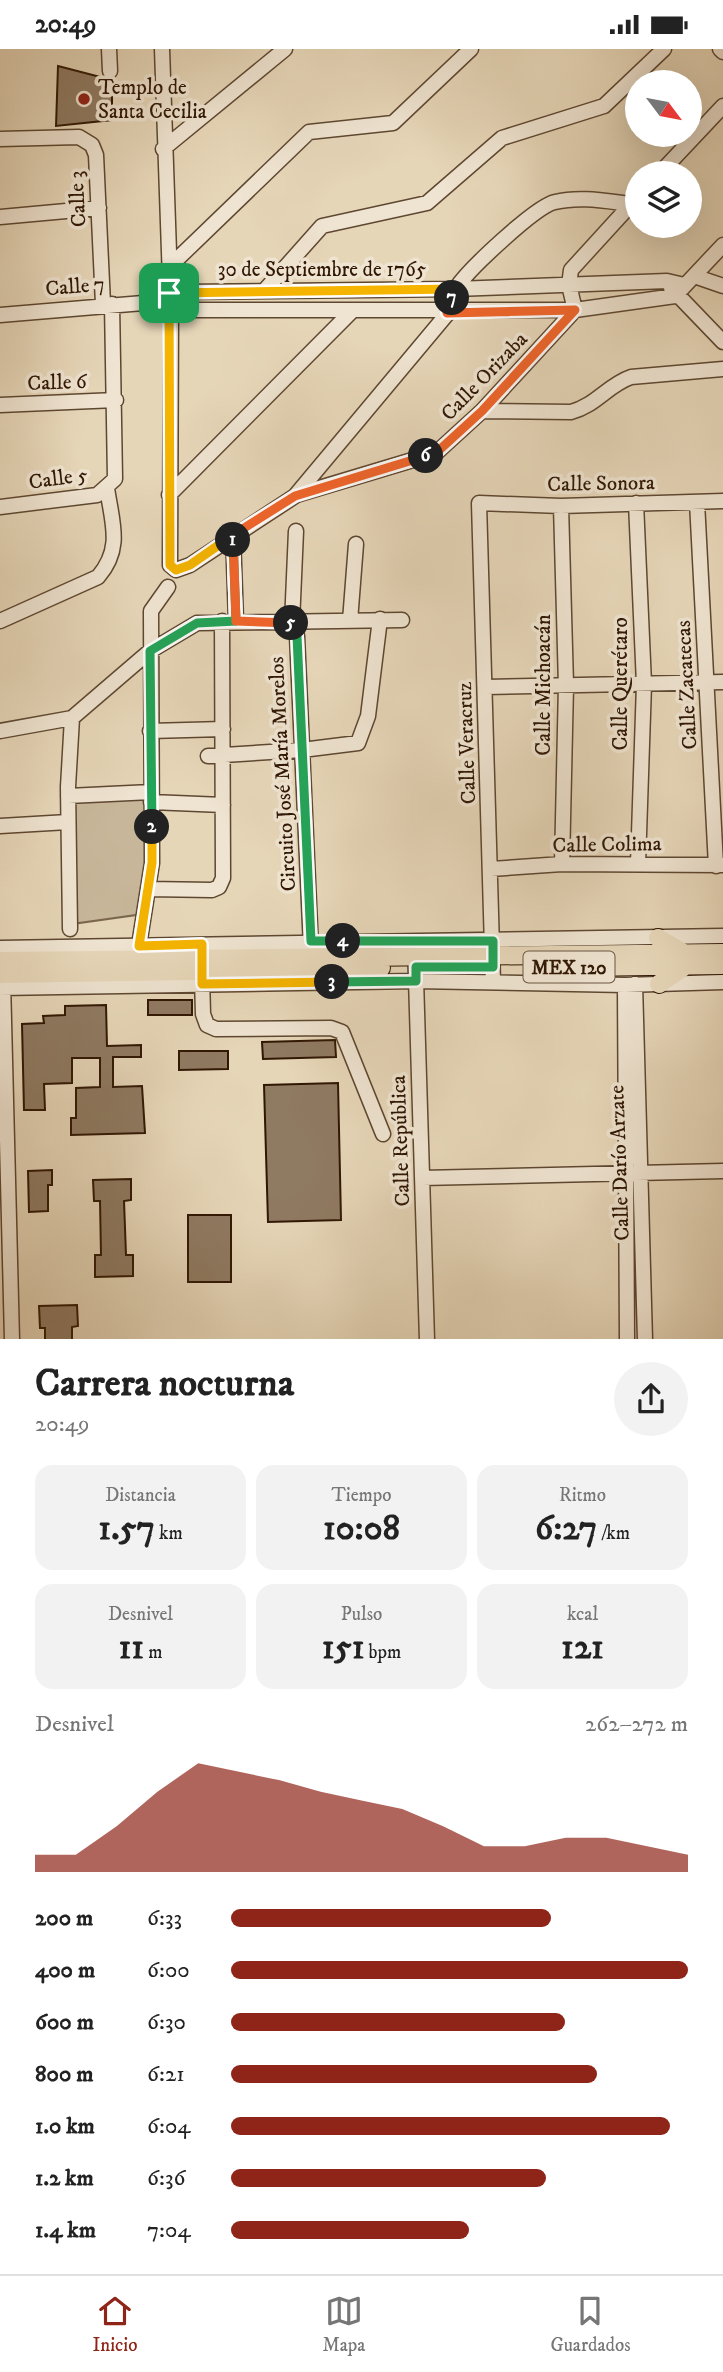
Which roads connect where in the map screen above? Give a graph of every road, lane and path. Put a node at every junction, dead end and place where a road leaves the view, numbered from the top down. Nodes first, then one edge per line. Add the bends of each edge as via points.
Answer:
1 (109, 49) edge
2 (162, 49) edge
3 (285, 49) edge
4 (471, 49) edge
5 (663, 49) edge
6 (110, 71) dead end
7 (723, 106) edge
8 (0, 139) edge
9 (163, 149) junction
10 (671, 161) edge
11 (625, 200) edge
12 (99, 208) junction
13 (625, 211) edge
14 (0, 217) edge
15 (723, 245) edge
16 (167, 269) junction
17 (569, 285) junction
18 (684, 285) junction
19 (723, 286) edge
20 (455, 289) junction
21 (265, 290) junction
22 (169, 293) junction
23 (155, 302) junction
24 (108, 304) junction
25 (171, 310) junction
26 (575, 310) junction
27 (351, 312) junction
28 (447, 313) junction
29 (0, 315) edge
30 (723, 342) edge
31 (723, 369) edge
32 (116, 400) junction
33 (0, 405) edge
34 (482, 411) junction
35 (111, 483) junction
36 (169, 495) junction
37 (295, 496) junction
38 (723, 501) edge
39 (697, 502) junction
40 (480, 503) joint
41 (636, 503) junction
42 (561, 506) junction
43 (0, 507) edge
44 (296, 531) dead end
45 (233, 535) junction
46 (356, 544) dead end
47 (168, 587) dead end
48 (380, 619) junction
49 (402, 620) dead end
50 (0, 621) edge
51 (229, 621) junction
52 (350, 621) junction
53 (292, 623) junction
54 (150, 651) junction
55 (707, 683) junction
56 (723, 683) edge
57 (644, 684) junction
58 (566, 685) junction
59 (486, 687) junction
60 (72, 718) junction
61 (223, 729) junction
62 (0, 731) edge
63 (150, 731) junction
64 (302, 750) junction
65 (224, 755) junction
66 (208, 756) dead end
67 (68, 791) junction
68 (151, 797) junction
69 (223, 805) junction
70 (68, 822) junction
71 (0, 826) edge
72 (562, 864) junction
73 (638, 864) junction
74 (720, 865) edge
75 (491, 869) junction
76 (148, 889) junction
77 (70, 929) dead end
78 (723, 936) edge
79 (658, 938) junction
80 (311, 948) junction
81 (138, 952) junction
82 (723, 953) edge
83 (685, 960) junction
84 (416, 961) junction
85 (493, 962) junction
86 (1, 964) edge
87 (202, 964) junction
88 (723, 965) edge
89 (723, 982) edge
90 (630, 984) junction
91 (659, 984) junction
92 (383, 1134) dead end
93 (723, 1171) edge
94 (625, 1174) junction
95 (641, 1174) junction
96 (422, 1178) junction
97 (4, 1179) edge
98 (12, 1339) edge
99 (427, 1339) edge
100 (627, 1339) edge
101 (645, 1339) edge

1 - 6 street
2 - 9 street
3 - 9 street
4 - 16 street via 393,123 309,132
5 - 21 street via 604,106 502,138 427,203 321,226
7 - 10 street
8 - 12 street, Calle 3 via 79,137 92,145
9 - 16 street
11 - 20 street via 551,202
12 - 14 street
12 - 24 street, Calle 3
13 - 17 street via 571,270
15 - 18 street
16 - 22 street
17 - 18 street, 30 de Septiembre de 1765 via 667,281
17 - 20 street, 30 de Septiembre de 1765
17 - 26 street
18 - 19 street
18 - 26 street, 30 de Septiembre de 1765
18 - 30 street
20 - 21 street, 30 de Septiembre de 1765
20 - 28 street
21 - 22 street, 30 de Septiembre de 1765
22 - 23 street
22 - 25 street
23 - 24 street, Calle 7
23 - 25 street, Calle 7
24 - 29 street, Calle 7
24 - 32 street, Calle 3
25 - 27 street, 30 de Septiembre de 1765
25 - 36 street
26 - 28 street, 30 de Septiembre de 1765
26 - 34 street, Calle Orizaba
27 - 28 street, 30 de Septiembre de 1765
27 - 36 street
28 - 37 street
31 - 34 street via 631,377 585,408 571,412
32 - 33 street, Calle 6
32 - 35 street, Calle 3
34 - 37 street, Calle Orizaba via 436,453
35 - 43 street, Calle 5 via 97,495
35 - 50 street, Calle 3 via 114,554 107,567 98,577
36 - 45 street via 170,565 176,570
37 - 45 street
38 - 39 street, Calle Sonora
39 - 41 street, Calle Sonora
39 - 55 street, Calle Zacatecas
40 - 42 street, Calle Sonora
40 - 59 street, Calle Veracruz
41 - 42 street, Calle Sonora
41 - 57 street, Calle Querétaro
42 - 58 street, Calle Michoacán
44 - 53 street, Circuito José María Morelos
45 - 51 street
46 - 52 street
47 - 54 street via 151,611
48 - 49 street
48 - 52 street
48 - 64 street via 368,716 358,743
51 - 53 street
51 - 54 street via 197,623
51 - 61 street
52 - 53 street
53 - 64 street, Circuito José María Morelos via 297,636
54 - 60 street
54 - 63 street
55 - 56 street
55 - 57 street
55 - 74 street, Calle Zacatecas
57 - 58 street
57 - 73 street, Calle Querétaro
58 - 59 street
58 - 72 street, Calle Michoacán
59 - 75 street, Calle Veracruz
60 - 62 street
60 - 67 street
61 - 63 street
61 - 65 street
63 - 68 street
64 - 65 street
64 - 80 street, Circuito José María Morelos
65 - 66 street
65 - 69 street
67 - 68 street
67 - 70 street
68 - 69 street
68 - 76 street
69 - 76 street via 223,878 219,887
70 - 71 street
70 - 77 street
72 - 73 street, Calle Colima
72 - 75 street, Calle Colima
73 - 74 street, Calle Colima
75 - 85 street, Calle Veracruz
76 - 81 street
78 - 79 street
79 - 83 main road
79 - 85 street
80 - 84 main road, MEX 120
80 - 87 main road, MEX 120
81 - 86 main road, MEX 120
81 - 87 main road, MEX 120
82 - 83 main road, MEX 120
83 - 85 main road, MEX 120
83 - 88 main road, MEX 120
83 - 91 main road
84 - 85 main road, MEX 120
84 - 85 street
84 - 87 main road, MEX 120
84 - 96 street, Calle República
85 - 90 street
86 - 87 main road, MEX 120
86 - 97 street
87 - 92 street via 203,1014 207,1025 216,1030 331,1028 342,1032
89 - 91 street
90 - 91 street
90 - 94 street, Calle Darío Arzate
90 - 95 street, Calle Darío Arzate
93 - 95 street
94 - 95 street
94 - 96 street
94 - 100 street, Calle Darío Arzate
95 - 101 street, Calle Darío Arzate
96 - 99 street, Calle República
97 - 98 street

